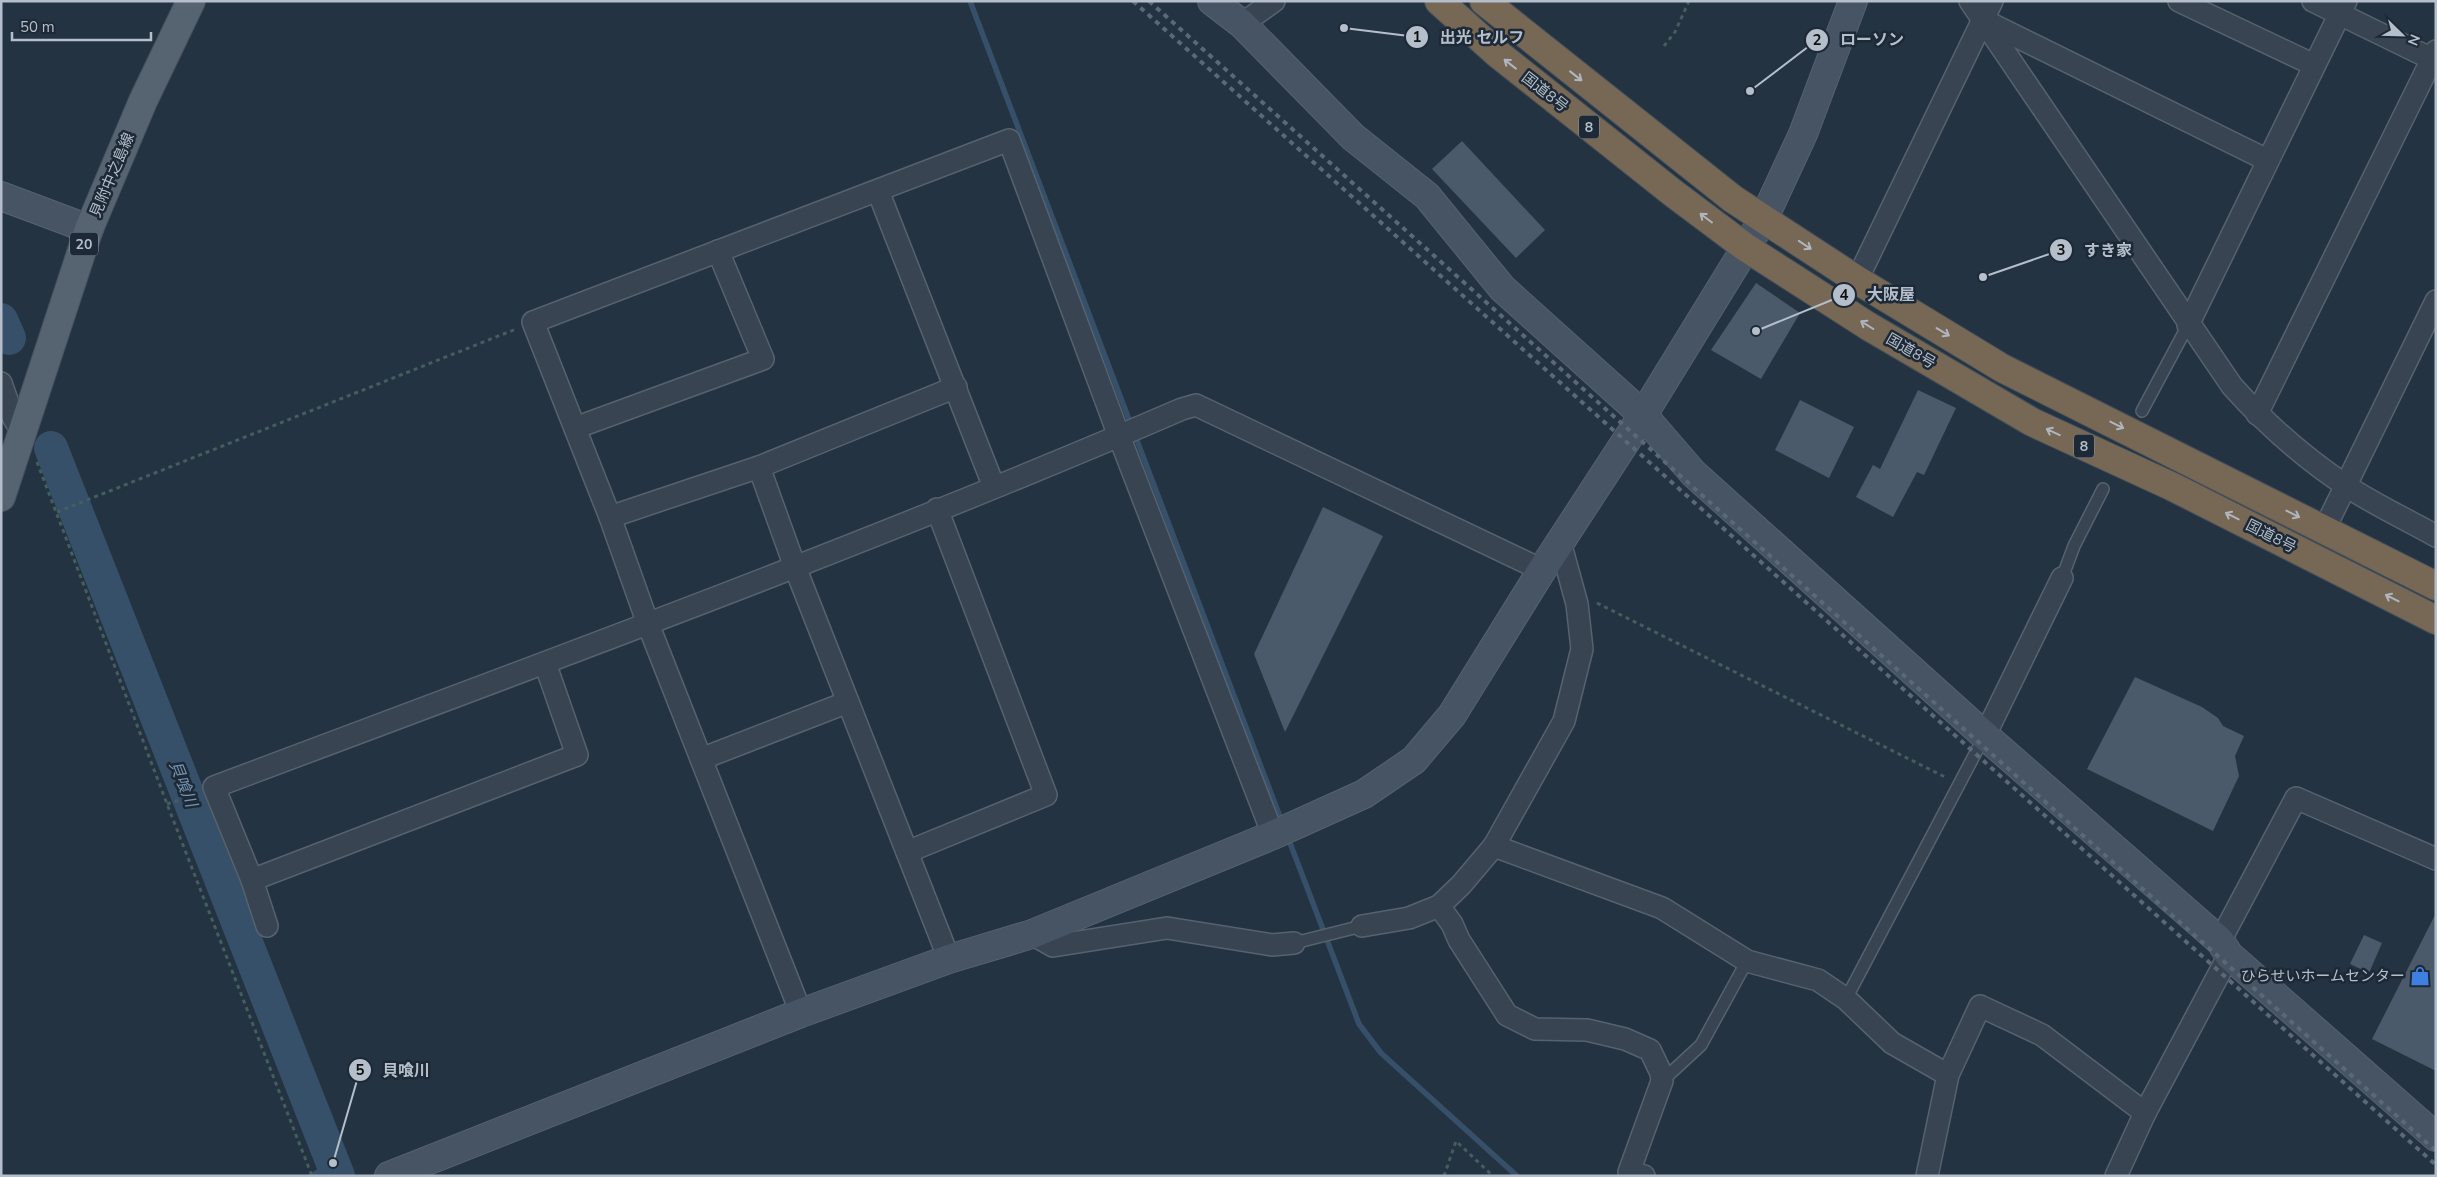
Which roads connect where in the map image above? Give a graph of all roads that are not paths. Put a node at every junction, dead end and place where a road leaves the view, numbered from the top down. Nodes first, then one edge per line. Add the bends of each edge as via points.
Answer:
1 (191, 1) edge
2 (1212, 1) edge
3 (1274, 1) edge
4 (1439, 1) edge
5 (1484, 1) edge
6 (1853, 1) edge
7 (1970, 1) edge
8 (1992, 1) edge
9 (2179, 1) edge
10 (2313, 1) edge
11 (2343, 8) edge
12 (1983, 20) junction
13 (1242, 24) junction
14 (2434, 57) edge
15 (2314, 65) junction
16 (2267, 160) junction
17 (878, 191) junction
18 (1, 196) edge
19 (1764, 218) junction
20 (89, 229) junction
21 (1745, 248) junction
22 (718, 251) junction
23 (1858, 280) junction
24 (2436, 301) edge
25 (2188, 325) junction
26 (1, 384) edge
27 (956, 388) junction
28 (2142, 411) dead end
29 (2257, 414) junction
30 (1644, 415) junction
31 (575, 428) junction
32 (22, 432) junction
33 (1119, 436) junction
34 (759, 467) junction
35 (2346, 486) junction
36 (994, 487) junction
37 (2103, 489) dead end
38 (1, 497) edge
39 (937, 509) junction
40 (610, 517) junction
41 (2324, 530) junction
42 (2436, 536) edge
43 (1560, 542) junction
44 (795, 568) junction
45 (1542, 570) junction
46 (2062, 578) joint
47 (2433, 578) edge
48 (2436, 620) edge
49 (648, 624) junction
50 (545, 663) junction
51 (848, 702) junction
52 (1986, 732) junction
53 (700, 759) junction
54 (1273, 835) junction
55 (1494, 846) junction
56 (907, 852) junction
57 (2436, 859) edge
58 (252, 880) junction
59 (1439, 906) junction
60 (267, 926) dead end
61 (1362, 926) joint
62 (1032, 934) junction
63 (1304, 941) joint
64 (2225, 948) junction
65 (949, 959) junction
66 (1747, 961) junction
67 (1846, 999) junction
68 (801, 1013) junction
69 (1948, 1075) junction
70 (1662, 1081) junction
71 (2145, 1113) junction
72 (2436, 1137) edge
73 (389, 1176) edge
74 (1644, 1176) edge
75 (1927, 1176) edge
76 (2116, 1176) edge

1 - 20 main road, 見附中之島線 / 20 via 142,101
2 - 13 street
3 - 13 street
21 -> 4 highway, 国道8号 / 8 via 1498,54
5 -> 19 highway, 国道8号 / 8 via 1733,199
6 - 19 street via 1803,134
7 - 12 street
8 - 12 street
9 - 15 street
10 - 11 street
11 - 14 street
11 - 15 street
12 - 16 street
12 - 23 street
12 - 25 street
13 - 30 street via 1353,137 1427,196 1502,288
14 - 29 street
15 - 16 street
16 - 25 street
17 - 22 street
17 - 27 street
17 - 33 street via 1009,140
18 - 20 street
19 - 21 street
19 -> 23 highway, 国道8号 / 8
20 - 32 main road, 見附中之島線 / 20
21 - 30 street
48 -> 21 highway, 国道8号 / 8 via 2174,487 2032,422 1868,326
22 - 31 street via 533,322
22 - 31 street via 763,359
23 -> 41 highway, 国道8号 / 8 via 2002,368
24 - 35 street
25 - 28 lane
25 - 29 street via 2232,386
26 - 32 street
27 - 34 street
27 - 36 street
29 - 35 street
30 - 43 street
30 - 52 street via 1693,474
31 - 40 street
32 - 38 main road, 見附中之島線 / 20
33 - 36 street
33 - 45 street via 1196,405
33 - 54 street
34 - 40 street
34 - 44 street
35 - 41 street
35 - 42 street
36 - 39 street
37 - 46 lane
39 - 44 street
39 - 56 street via 1046,795
40 - 49 street
41 - 47 highway, 国道8号 / 8
43 - 45 street
43 - 55 street via 1574,592 1582,649 1564,721
44 - 49 street
44 - 51 street
45 - 54 street via 1452,715 1414,760 1364,794
46 - 52 street
49 - 50 street
49 - 53 street
50 - 58 street via 577,756
50 - 58 street via 214,786
51 - 53 street
51 - 56 street
52 - 64 street
52 - 67 lane
53 - 68 street
54 - 62 street
55 - 59 street
55 - 66 street via 1662,908
56 - 65 street
57 - 64 street via 2296,798
58 - 60 street
59 - 61 street via 1409,918
59 - 70 street via 1507,1015 1535,1029 1587,1030 1625,1039 1650,1050
61 - 63 lane
62 - 63 street via 1053,946 1167,928 1272,945
62 - 65 street
64 - 71 street
64 - 72 street
65 - 68 street
66 - 67 street via 1818,980
66 - 70 lane via 1700,1045
67 - 69 street via 1892,1044
68 - 73 street
69 - 71 street via 1980,1006 2042,1035
69 - 75 street
70 - 74 street via 1629,1172
71 - 76 street

